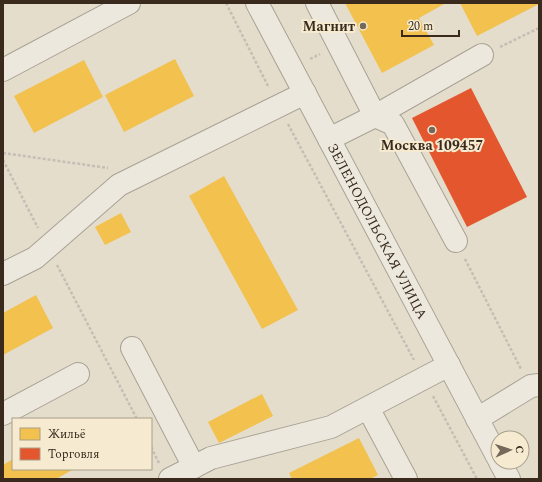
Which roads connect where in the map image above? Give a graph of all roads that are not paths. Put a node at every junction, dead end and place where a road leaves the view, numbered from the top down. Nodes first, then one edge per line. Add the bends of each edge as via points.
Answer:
1 (129, 3) edge
2 (257, 3) edge
3 (317, 3) edge
4 (482, 56) road end
5 (3, 70) edge
6 (305, 93) junction
7 (375, 116) junction
8 (329, 139) junction
9 (456, 241) road end
10 (3, 274) edge
11 (132, 348) dead end
12 (449, 365) junction
13 (78, 374) dead end
14 (535, 386) edge
15 (368, 408) junction
16 (3, 414) edge
17 (477, 419) junction
18 (490, 443) edge
19 (194, 467) junction
20 (504, 470) edge
21 (170, 479) edge
22 (406, 479) edge
23 (509, 479) edge

1 - 5 street
2 - 6 street, ЗЕЛЕНОДОЛЬСКАЯ УЛИЦА
3 - 7 street
4 - 7 street
6 - 8 street, ЗЕЛЕНОДОЛЬСКАЯ УЛИЦА
6 - 10 street via 274,97 119,185 35,258
7 - 8 street
7 - 9 street via 393,124
8 - 12 street, ЗЕЛЕНОДОЛЬСКАЯ УЛИЦА
11 - 19 street
12 - 15 street
12 - 17 street, ЗЕЛЕНОДОЛЬСКАЯ УЛИЦА
13 - 16 street
14 - 17 street
15 - 19 street via 331,427 211,458
15 - 22 street
17 - 18 street, ЗЕЛЕНОДОЛЬСКАЯ УЛИЦА
19 - 21 street
20 - 23 street

